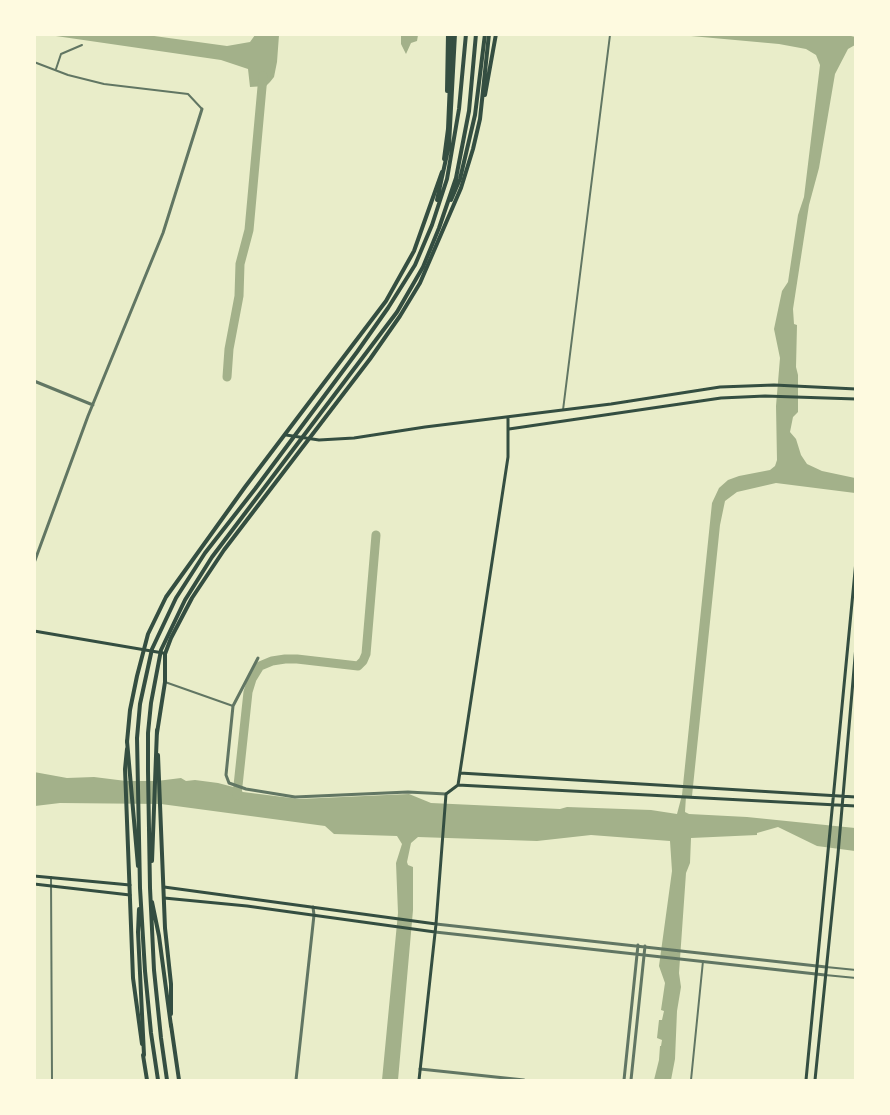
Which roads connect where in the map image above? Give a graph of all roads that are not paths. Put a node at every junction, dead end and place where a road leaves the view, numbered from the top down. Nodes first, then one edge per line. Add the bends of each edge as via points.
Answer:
1 (452, 34) edge
2 (466, 34) edge
3 (476, 34) edge
4 (496, 34) edge
5 (488, 35) edge
6 (610, 35) edge
7 (82, 45) dead end
8 (34, 62) edge
9 (56, 70) junction
10 (202, 109) joint
11 (480, 119) junction
12 (432, 225) junction
13 (440, 228) junction
14 (34, 381) edge
15 (855, 389) edge
16 (855, 399) edge
17 (93, 405) junction
18 (563, 410) junction
19 (508, 417) junction
20 (508, 429) junction
21 (286, 435) junction
22 (309, 437) junction
23 (855, 561) edge
24 (34, 563) edge
25 (34, 631) edge
26 (855, 646) edge
27 (144, 649) junction
28 (165, 654) junction
29 (258, 658) dead end
30 (165, 682) junction
31 (233, 706) junction
32 (157, 730) junction
33 (127, 741) junction
34 (460, 773) junction
35 (458, 785) junction
36 (446, 794) junction
37 (833, 796) junction
38 (841, 796) junction
39 (855, 797) edge
40 (832, 805) junction
41 (842, 805) junction
42 (855, 806) edge
43 (34, 876) edge
44 (51, 877) junction
45 (34, 884) edge
46 (130, 885) junction
47 (52, 886) junction
48 (164, 887) junction
49 (140, 888) junction
50 (150, 888) junction
51 (130, 895) junction
52 (164, 898) junction
53 (313, 907) junction
54 (314, 915) junction
55 (436, 924) junction
56 (435, 932) junction
57 (638, 945) junction
58 (645, 946) junction
59 (637, 954) junction
60 (644, 954) junction
61 (703, 961) junction
62 (817, 966) junction
63 (826, 967) junction
64 (855, 969) edge
65 (816, 974) junction
66 (825, 975) junction
67 (855, 978) edge
68 (171, 1026) junction
69 (144, 1055) junction
70 (420, 1069) junction
71 (52, 1080) edge
72 (147, 1080) edge
73 (158, 1080) edge
74 (167, 1080) edge
75 (179, 1080) edge
76 (296, 1080) edge
77 (419, 1080) edge
78 (524, 1080) edge
79 (624, 1080) edge
80 (631, 1080) edge
81 (691, 1080) edge
82 (806, 1080) edge
83 (815, 1080) edge

1 - 12 main road via 449,145
1 - 21 main road via 443,166 414,251 386,301
2 - 12 main road via 447,179
3 - 13 main road via 467,122 456,178
4 - 11 main road
5 - 11 main road
5 - 13 main road via 476,115 460,178
6 - 18 street
7 - 9 street via 61,54
8 - 9 street
9 - 10 street via 104,84 188,93
10 - 17 street via 163,233
11 - 22 main road via 461,189 420,283 370,359
12 - 49 main road via 415,265 388,308 205,553 176,598 152,649 137,738
13 - 50 main road via 397,312 212,557 184,600 161,650 148,733
14 - 17 street
15 - 18 main road via 774,384 700,389
16 - 20 main road via 702,400
17 - 24 street
18 - 19 main road
19 - 20 main road
19 - 22 main road via 354,438
20 - 34 main road via 508,457
21 - 22 main road
21 - 27 main road via 166,597
22 - 28 main road via 192,598
23 - 37 main road
25 - 27 main road
26 - 38 main road
27 - 28 main road
27 - 33 main road
28 - 30 main road
29 - 31 street
30 - 31 street
30 - 32 main road
31 - 36 street via 226,775 229,783 294,797
32 - 48 main road
32 - 50 main road
33 - 46 main road
33 - 49 main road
34 - 35 main road
34 - 37 main road
35 - 36 main road
35 - 40 main road
36 - 55 main road
37 - 38 main road
37 - 40 main road
38 - 39 main road
38 - 41 main road
40 - 41 main road
40 - 62 main road
41 - 42 main road
41 - 63 main road
43 - 44 main road
44 - 46 main road
44 - 47 street
45 - 47 main road
46 - 51 main road
47 - 51 main road
47 - 71 street
48 - 52 main road
48 - 53 main road
49 - 69 main road via 138,932
49 - 73 main road
50 - 68 main road
50 - 74 main road via 160,1038
51 - 69 main road via 134,978
52 - 54 main road
52 - 68 main road
53 - 54 street
53 - 55 main road
54 - 56 main road
54 - 76 street
55 - 56 main road
55 - 57 street
56 - 59 street
56 - 70 main road
57 - 58 street
57 - 59 street
58 - 60 street
58 - 62 street
59 - 60 street
59 - 79 street
60 - 61 street
60 - 80 street
61 - 65 street
61 - 81 street
62 - 63 street
62 - 65 main road
63 - 64 street
63 - 66 main road
65 - 66 street
65 - 82 main road
66 - 67 street
66 - 83 main road
68 - 75 main road
69 - 72 main road
70 - 77 main road
70 - 78 street

